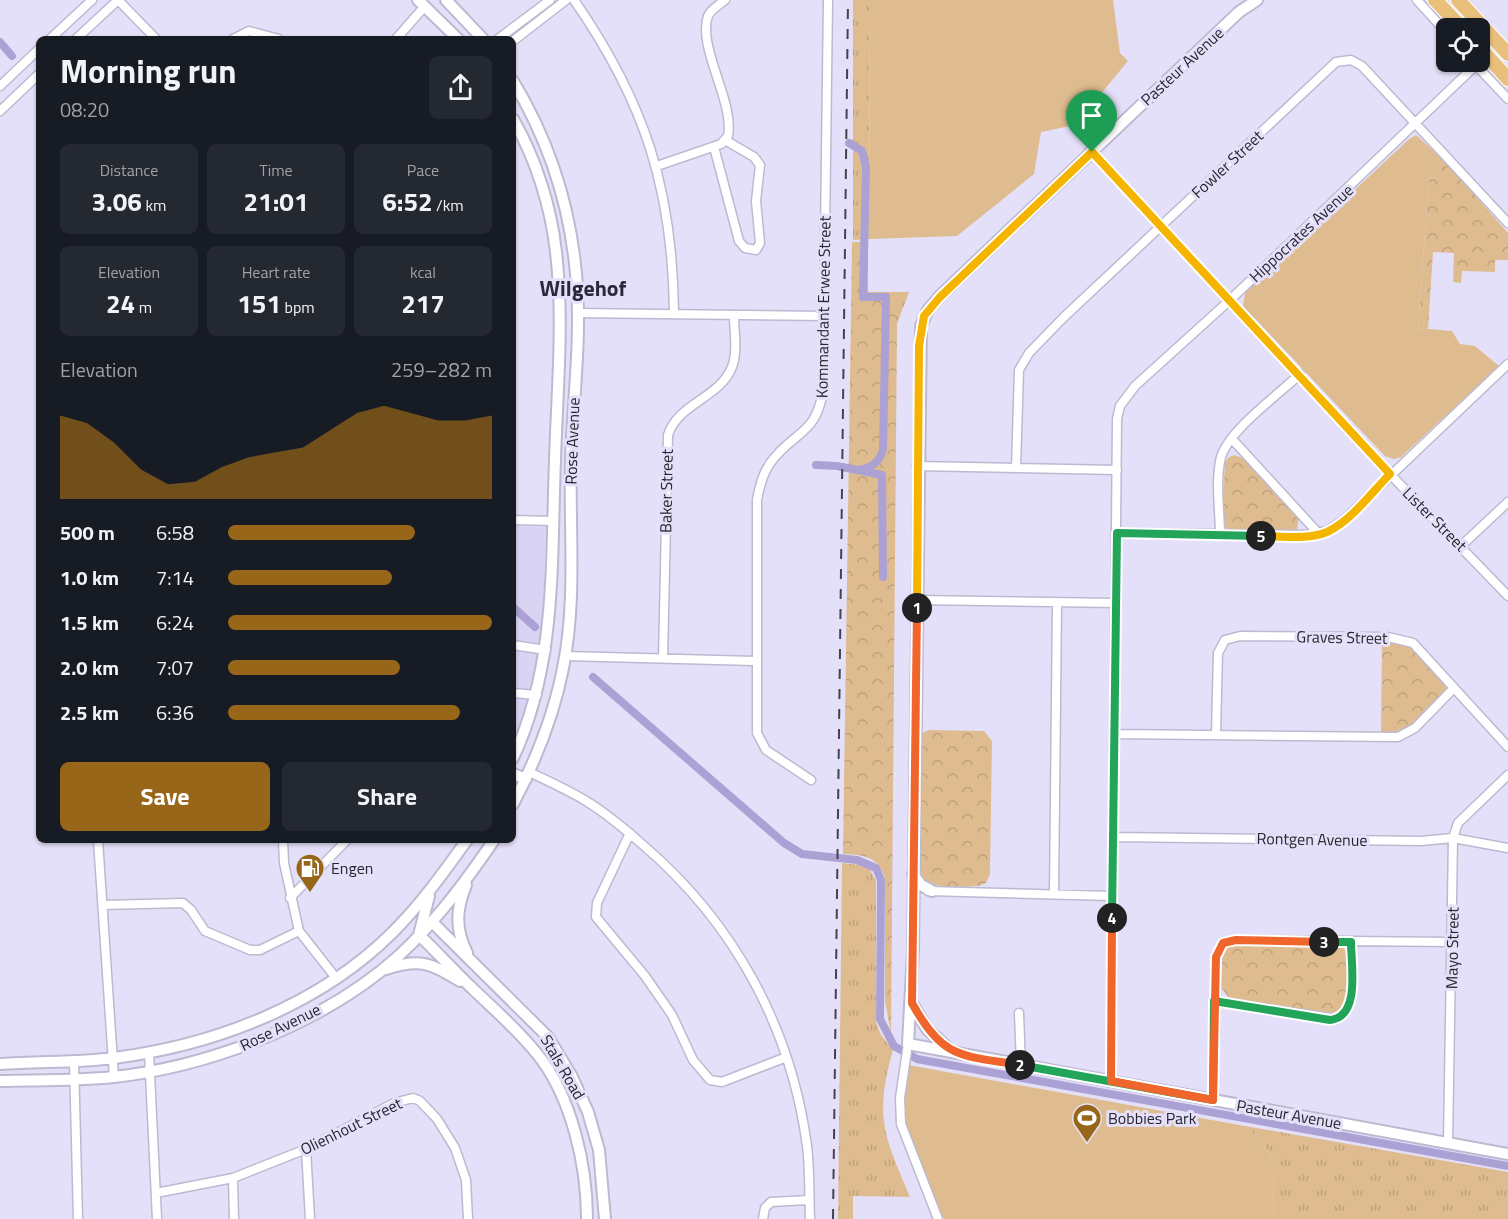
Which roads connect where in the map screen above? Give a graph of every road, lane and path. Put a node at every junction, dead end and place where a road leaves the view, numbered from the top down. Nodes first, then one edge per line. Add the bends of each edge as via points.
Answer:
1 (92, 0) edge
2 (118, 0) edge
3 (446, 0) edge
4 (550, 0) edge
5 (566, 0) edge
6 (574, 0) edge
7 (725, 0) edge
8 (828, 0) edge
9 (1245, 0) edge
10 (1257, 0) edge
11 (1417, 0) edge
12 (1435, 0) edge
13 (1458, 0) edge
14 (425, 7) edge
15 (82, 9) junction
16 (1239, 12) junction
17 (1452, 18) edge
18 (1436, 21) edge
19 (53, 36) edge
20 (79, 36) edge
21 (153, 36) edge
22 (239, 36) edge
23 (268, 36) edge
24 (399, 36) edge
25 (455, 36) edge
26 (479, 36) edge
27 (502, 36) edge
28 (516, 39) edge
29 (36, 52) edge
30 (1508, 54) edge
31 (1490, 59) edge
32 (1465, 72) edge
33 (1482, 72) edge
34 (36, 77) edge
35 (1508, 79) edge
36 (0, 86) edge
37 (516, 86) edge
38 (1508, 99) edge
39 (529, 108) junction
40 (0, 111) edge
41 (516, 122) edge
42 (1416, 124) junction
43 (516, 127) edge
44 (539, 130) junction
45 (523, 138) junction
46 (725, 140) junction
47 (714, 147) junction
48 (1092, 152) junction
49 (657, 166) junction
50 (1508, 223) edge
51 (1160, 226) junction
52 (577, 297) junction
53 (558, 298) junction
54 (1230, 300) junction
55 (674, 314) junction
56 (734, 315) junction
57 (824, 316) junction
58 (577, 318) junction
59 (559, 324) junction
60 (1508, 364) edge
61 (1300, 374) junction
62 (1232, 439) junction
63 (917, 466) junction
64 (1016, 468) junction
65 (1117, 470) junction
66 (1390, 474) junction
67 (1508, 502) edge
68 (553, 510) junction
69 (570, 510) junction
70 (516, 520) edge
71 (553, 521) junction
72 (1117, 533) junction
73 (1319, 534) junction
74 (553, 535) junction
75 (570, 535) junction
76 (1220, 536) junction
77 (1461, 546) junction
78 (1508, 596) edge
79 (917, 600) junction
80 (1057, 603) junction
81 (1115, 603) junction
82 (516, 645) edge
83 (546, 647) junction
84 (565, 656) junction
85 (663, 658) junction
86 (755, 661) junction
87 (543, 663) junction
88 (1453, 689) junction
89 (516, 693) edge
90 (537, 695) junction
91 (1115, 734) junction
92 (1216, 734) junction
93 (1508, 747) edge
94 (516, 751) edge
95 (516, 756) edge
96 (535, 759) junction
97 (516, 774) edge
98 (528, 775) junction
99 (1508, 775) edge
100 (812, 780) dead end
101 (516, 796) edge
102 (630, 833) junction
103 (1114, 837) junction
104 (1453, 838) junction
105 (98, 843) edge
106 (283, 843) edge
107 (344, 843) edge
108 (466, 843) edge
109 (492, 843) edge
110 (1508, 848) edge
111 (473, 871) junction
112 (913, 873) junction
113 (912, 890) junction
114 (932, 891) junction
115 (429, 892) junction
116 (1054, 894) junction
117 (1112, 896) junction
118 (290, 898) junction
119 (103, 905) junction
120 (427, 922) junction
121 (298, 931) junction
122 (393, 932) junction
123 (419, 935) junction
124 (1351, 942) junction
125 (1453, 942) junction
126 (471, 961) junction
127 (381, 971) junction
128 (336, 978) junction
129 (473, 989) junction
130 (1214, 1001) junction
131 (912, 1003) junction
132 (1019, 1013) dead end
133 (908, 1045) junction
134 (150, 1053) junction
135 (956, 1054) junction
136 (784, 1058) junction
137 (112, 1059) junction
138 (74, 1061) junction
139 (0, 1064) edge
140 (1021, 1065) junction
141 (151, 1072) junction
142 (114, 1077) junction
143 (75, 1080) junction
144 (0, 1081) edge
145 (1111, 1081) junction
146 (579, 1089) junction
147 (561, 1097) junction
148 (1213, 1100) junction
149 (1448, 1143) junction
150 (306, 1149) junction
151 (1508, 1154) edge
152 (233, 1178) junction
153 (156, 1193) junction
154 (809, 1200) junction
155 (78, 1219) edge
156 (157, 1219) edge
157 (234, 1219) edge
158 (310, 1219) edge
159 (468, 1219) edge
160 (587, 1219) edge
161 (605, 1219) edge
162 (764, 1219) edge
163 (810, 1219) edge
164 (938, 1219) edge

1 - 15 street
2 - 20 street
2 - 21 street
3 - 14 street
3 - 26 street
4 - 27 street
5 - 28 street
6 - 49 street via 621,76
7 - 46 street via 711,11 707,23 729,120
8 - 57 street, Kommandant Erwee Street
9 - 16 street, Pasteur Avenue
10 - 16 street, Pasteur Avenue
11 - 18 street
12 - 17 main road
13 - 30 main road
14 - 24 street
14 - 25 street
15 - 19 street
15 - 20 street
16 - 48 street, Pasteur Avenue
22 - 23 street via 249,31
29 - 36 street
31 - 35 main road
32 - 42 street, Hippocrates Avenue
33 - 38 street
34 - 40 street
37 - 39 street, Rose Avenue
39 - 41 street
39 - 44 street, Rose Avenue
42 - 50 street, Fowler Street
42 - 51 street, Fowler Street via 1362,66 1351,60 1336,62
42 - 54 street, Hippocrates Avenue
43 - 45 street, Rose Avenue
44 - 45 street
44 - 52 street, Rose Avenue via 567,219
45 - 53 street, Rose Avenue via 549,213 556,250
46 - 47 street
46 - 47 street via 754,157 760,165 756,201 760,243 756,250 745,248 739,241
47 - 49 street
48 - 51 street, Lister Street
48 - 63 street, Pasteur Avenue via 924,316 919,335
49 - 55 street via 672,249
51 - 54 street, Lister Street
51 - 64 street, Fowler Street via 1024,359 1018,378
52 - 53 street
52 - 58 street, Rose Avenue
53 - 59 street, Rose Avenue
54 - 61 street, Lister Street
54 - 65 street, Hippocrates Avenue via 1125,396 1117,419
55 - 56 street
55 - 58 street
56 - 57 street
56 - 85 street, Baker Street via 734,360 729,374 678,417 668,435
57 - 86 street, Kommandant Erwee Street via 823,391 818,413 800,436 776,456 759,487
58 - 59 street
58 - 69 street, Rose Avenue
59 - 68 street, Rose Avenue
60 - 66 street
61 - 62 street
61 - 66 street, Lister Street
62 - 73 street
62 - 76 street via 1221,459
63 - 64 street
63 - 79 street, Pasteur Avenue
64 - 65 street
65 - 72 street, Hippocrates Avenue
66 - 73 street via 1344,520
66 - 77 street, Lister Street
67 - 77 street
68 - 69 street
68 - 71 street, Rose Avenue
69 - 75 street, Rose Avenue
70 - 71 street
71 - 74 street, Rose Avenue
72 - 76 street
72 - 81 street, Hippocrates Avenue
73 - 76 street
74 - 75 street
74 - 83 street, Rose Avenue
75 - 84 street, Rose Avenue
77 - 78 street, Lister Street
79 - 80 street
79 - 112 street, Pasteur Avenue
80 - 81 street
80 - 116 street
81 - 91 street, Hippocrates Avenue
82 - 83 street
83 - 84 street
83 - 87 street, Rose Avenue
84 - 85 street
84 - 87 street
84 - 96 street, Rose Avenue
85 - 86 street
86 - 100 street, Kommandant Erwee Street via 759,741 774,756
87 - 90 street, Rose Avenue
88 - 92 street via 1415,728 1398,737
88 - 92 street, Graves Street via 1413,643 1402,639 1240,636 1225,640 1218,653
88 - 93 street, Graves Street
89 - 90 street
90 - 94 street, Rose Avenue
91 - 92 street
91 - 103 street, Hippocrates Avenue
95 - 96 street
96 - 98 street, Rose Avenue
97 - 98 street
98 - 101 street, Rose Avenue
98 - 102 street via 587,801
99 - 104 street via 1458,823
102 - 136 street via 679,876 714,918 757,985 774,1022
102 - 136 street via 597,903 596,917 672,1015 700,1071 710,1080 722,1082
103 - 104 street, Rontgen Avenue via 1422,841
103 - 117 street, Hippocrates Avenue
104 - 110 street, Rontgen Avenue
104 - 125 street, Mayo Street
105 - 119 street
106 - 118 street
107 - 118 street
108 - 115 street, Rose Avenue
109 - 111 street, Rose Avenue
111 - 120 street, Rose Avenue
111 - 126 street via 457,918
112 - 113 street, Pasteur Avenue
112 - 114 street via 921,885
113 - 114 street
113 - 131 street, Pasteur Avenue
114 - 116 street
115 - 120 street
115 - 122 street, Rose Avenue
116 - 117 street
117 - 145 street, Hippocrates Avenue
118 - 121 street
119 - 121 street via 183,903 205,931 250,950 260,950
119 - 137 street
120 - 122 street
120 - 123 street, Rose Avenue
120 - 126 street, Stals Road
121 - 128 street
122 - 128 street, Rose Avenue
123 - 127 street, Rose Avenue
123 - 129 street, Stals Road
124 - 125 street
124 - 130 street via 1227,941 1218,950
124 - 130 street via 1349,1005 1337,1019
125 - 149 street, Mayo Street
126 - 146 street, Stals Road via 548,1037
127 - 129 street via 422,962 435,965
127 - 141 street, Rose Avenue via 284,1029 198,1062
128 - 134 street, Rose Avenue via 239,1028
129 - 147 street, Stals Road via 539,1056
130 - 148 street
131 - 133 street, Pasteur Avenue
131 - 135 street via 936,1040
132 - 140 street
133 - 135 street, Pasteur Avenue
133 - 164 street via 900,1098 901,1124
134 - 137 street, Rose Avenue
134 - 141 street
135 - 140 street, Pasteur Avenue
136 - 154 street via 807,1145
137 - 138 street, Rose Avenue
137 - 142 street
138 - 139 street, Rose Avenue
138 - 143 street
140 - 145 street, Pasteur Avenue
141 - 142 street, Rose Avenue
141 - 153 street
142 - 143 street, Rose Avenue
143 - 144 street, Rose Avenue
143 - 155 street
145 - 148 street, Pasteur Avenue
146 - 147 street
146 - 161 street, Stals Road via 599,1150
147 - 160 street, Stals Road via 584,1165
148 - 149 street, Pasteur Avenue
149 - 151 street, Pasteur Avenue
150 - 152 street, Olienhout Street
150 - 158 street
150 - 159 street, Olienhout Street via 394,1103 413,1098 420,1101 455,1148 466,1179
152 - 153 street, Olienhout Street
152 - 157 street
153 - 156 street
154 - 162 street via 771,1202 765,1208
154 - 163 street

